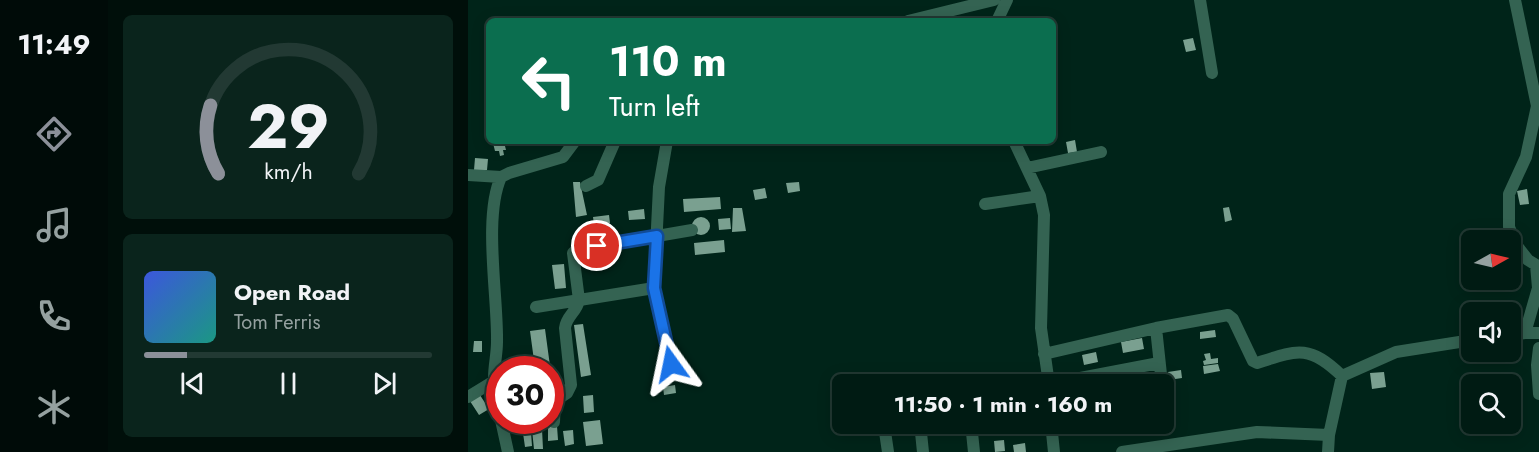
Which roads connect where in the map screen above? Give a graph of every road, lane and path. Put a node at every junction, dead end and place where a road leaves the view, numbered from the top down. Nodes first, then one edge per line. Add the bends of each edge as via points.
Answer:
1 (994, 0) edge
2 (1007, 0) edge
3 (1200, 0) edge
4 (1515, 0) edge
5 (920, 18) edge
6 (998, 18) edge
7 (1212, 73) dead end
8 (573, 144) edge
9 (614, 144) edge
10 (666, 144) edge
11 (1015, 144) edge
12 (1101, 152) dead end
13 (1027, 168) junction
14 (468, 175) edge
15 (501, 177) junction
16 (586, 186) dead end
17 (1040, 196) junction
18 (985, 204) dead end
19 (692, 230) dead end
20 (657, 236) junction
21 (654, 288) junction
22 (579, 300) junction
23 (536, 307) dead end
24 (1156, 328) junction
25 (1526, 333) junction
26 (1539, 333) edge
27 (1521, 334) edge
28 (1461, 342) edge
29 (1539, 348) edge
30 (1044, 354) junction
31 (496, 356) edge
32 (1159, 363) junction
33 (671, 364) dead end
34 (1047, 374) edge
35 (1101, 374) edge
36 (1161, 374) edge
37 (1342, 376) junction
38 (486, 386) edge
39 (1539, 394) edge
40 (564, 395) edge
41 (468, 398) edge
42 (504, 434) edge
43 (886, 434) edge
44 (921, 434) edge
45 (972, 434) edge
46 (1052, 434) edge
47 (1329, 435) junction
48 (508, 452) edge
49 (888, 452) edge
50 (923, 452) edge
51 (974, 452) edge
52 (1054, 452) edge
53 (1122, 452) edge
54 (1328, 452) edge

1 - 5 street
2 - 6 street
3 - 7 street
4 - 25 street via 1537,106 1526,157 1509,194 1508,210 1509,227 1517,246 1536,264 1537,270 1538,288
8 - 15 street via 563,157
9 - 16 street via 598,180
10 - 20 street
11 - 13 street
12 - 13 street
13 - 17 street
14 - 15 street
15 - 31 street via 494,200
17 - 18 street
17 - 30 street via 1044,215
19 - 20 street
20 - 21 street
20 - 22 street via 573,252
21 - 22 street
21 - 33 street
22 - 23 street
22 - 40 street via 565,323 571,386
24 - 30 street
24 - 32 street
24 - 37 street via 1228,315 1253,361 1300,351 1324,360
25 - 26 street
25 - 27 street
28 - 37 street via 1396,352
29 - 39 street
30 - 34 street
32 - 35 street
32 - 36 street
37 - 47 street
38 - 41 street
42 - 48 street
43 - 49 street
44 - 50 street
45 - 51 street
46 - 52 street
47 - 53 street via 1257,432
47 - 54 street

